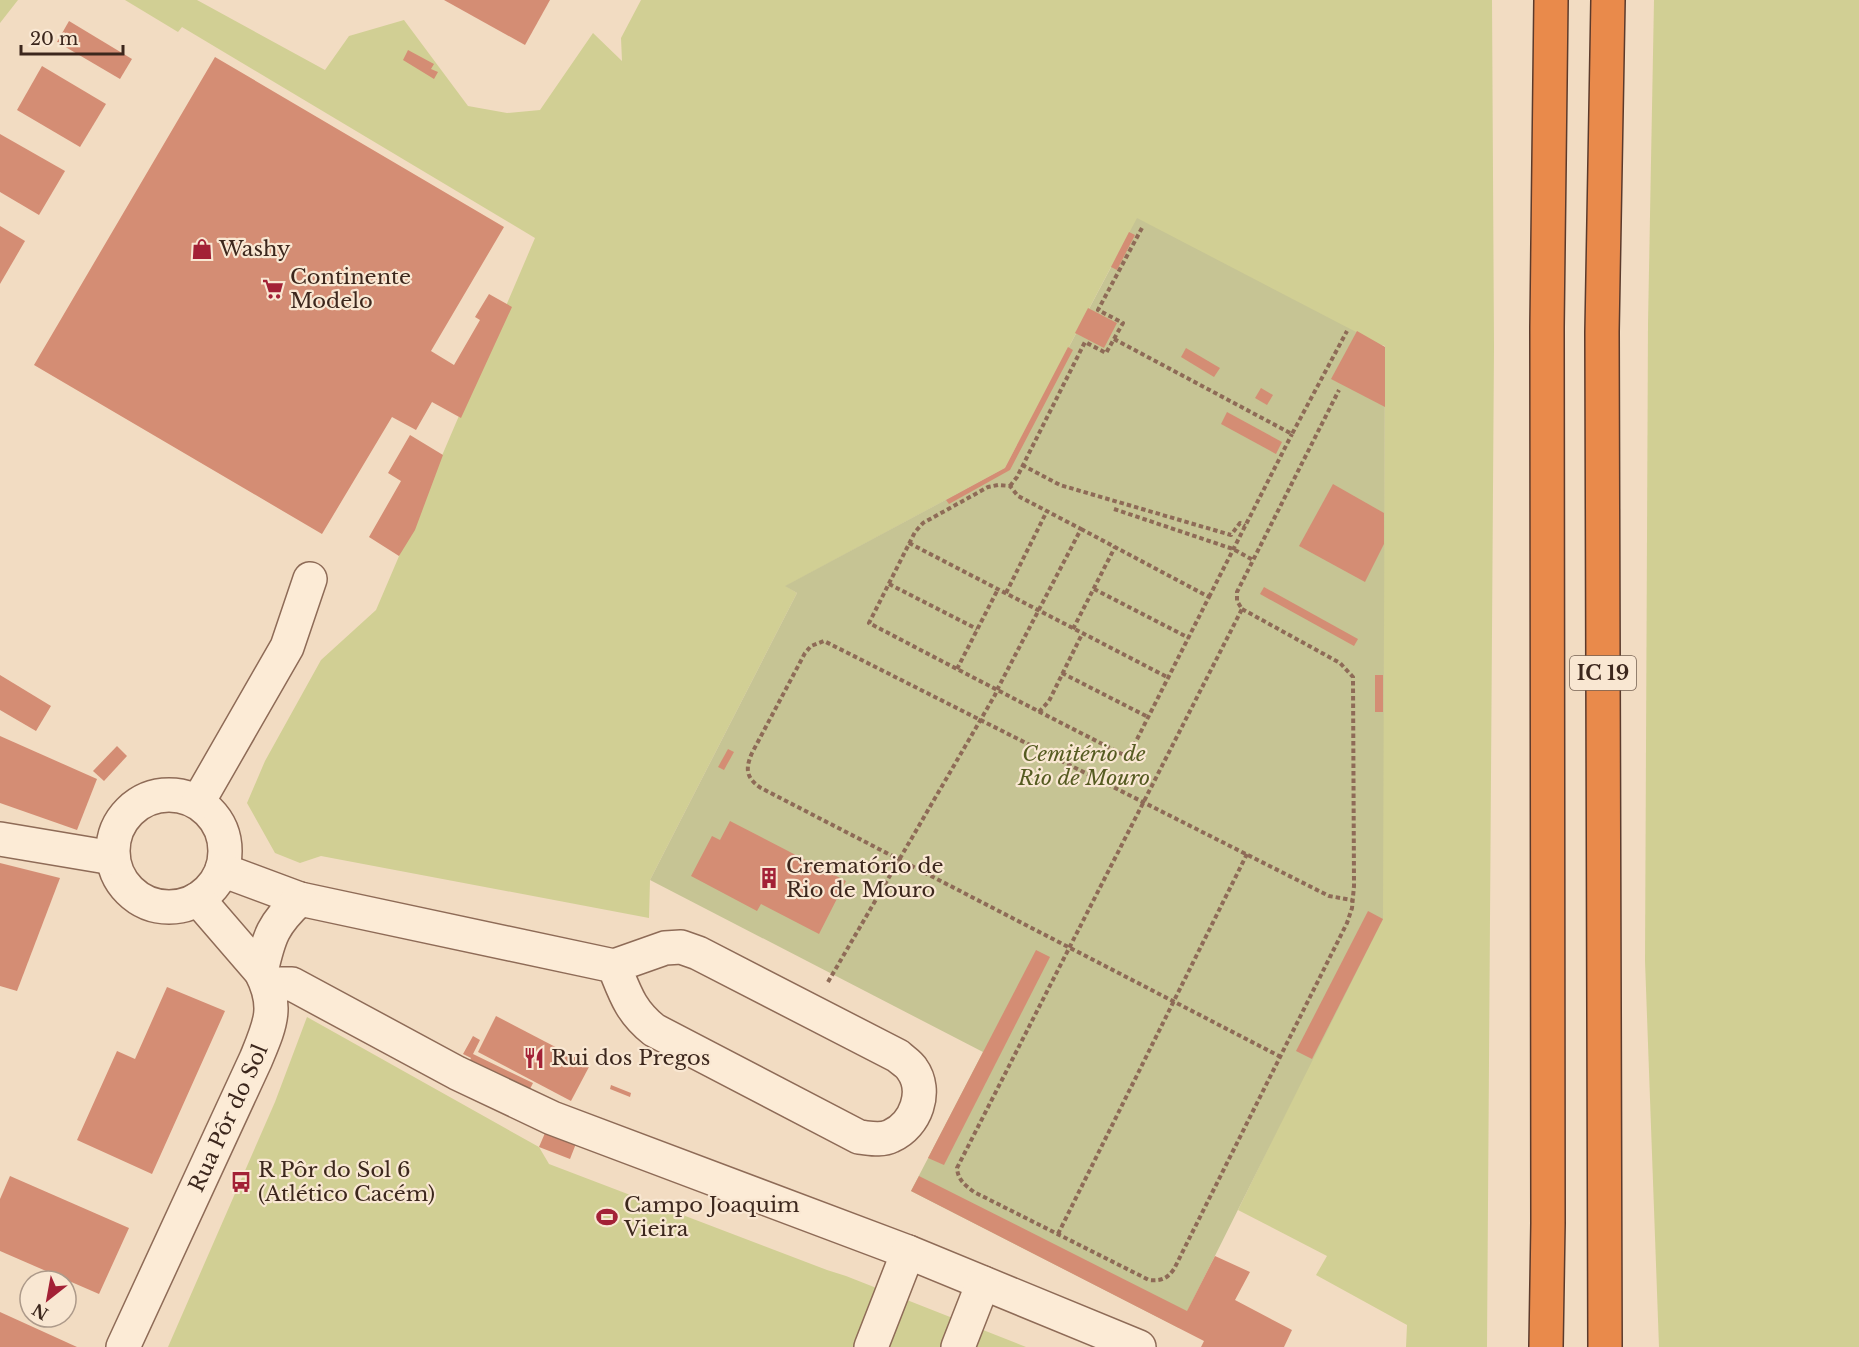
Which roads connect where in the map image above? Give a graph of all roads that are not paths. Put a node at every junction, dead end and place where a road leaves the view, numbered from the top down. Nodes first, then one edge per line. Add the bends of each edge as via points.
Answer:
1 (1551, 0) edge
2 (1608, 0) edge
3 (310, 579) dead end
4 (198, 802) junction
5 (0, 839) edge
6 (113, 858) junction
7 (222, 870) junction
8 (198, 899) junction
9 (300, 899) junction
10 (614, 966) junction
11 (264, 978) junction
12 (908, 1252) junction
13 (983, 1283) junction
14 (123, 1347) edge
15 (870, 1347) edge
16 (958, 1347) edge
17 (1139, 1347) edge
18 (1546, 1347) edge
19 (1605, 1347) edge

1 - 18 highway, IC 19
2 - 19 highway, IC 19 via 1602,332
3 - 4 street via 287,647
4 - 6 street via 164,794 131,808 120,823
4 - 7 street via 212,813 221,829 226,846
5 - 6 street
6 - 8 street via 130,891 145,901 162,907 181,906
7 - 8 street via 209,891
7 - 9 street
8 - 11 street
9 - 10 street
9 - 11 street via 284,913 268,941
10 - 10 street via 629,1004 654,1030 859,1137 890,1137 904,1128 915,1112 920,1098 919,1083 912,1068 898,1056 698,953 681,947 665,948
11 - 12 street via 292,984 457,1073 552,1118
11 - 14 street, Rua Pôr do Sol via 272,1011 270,1023
12 - 13 street
12 - 15 street
13 - 16 street
13 - 17 street

